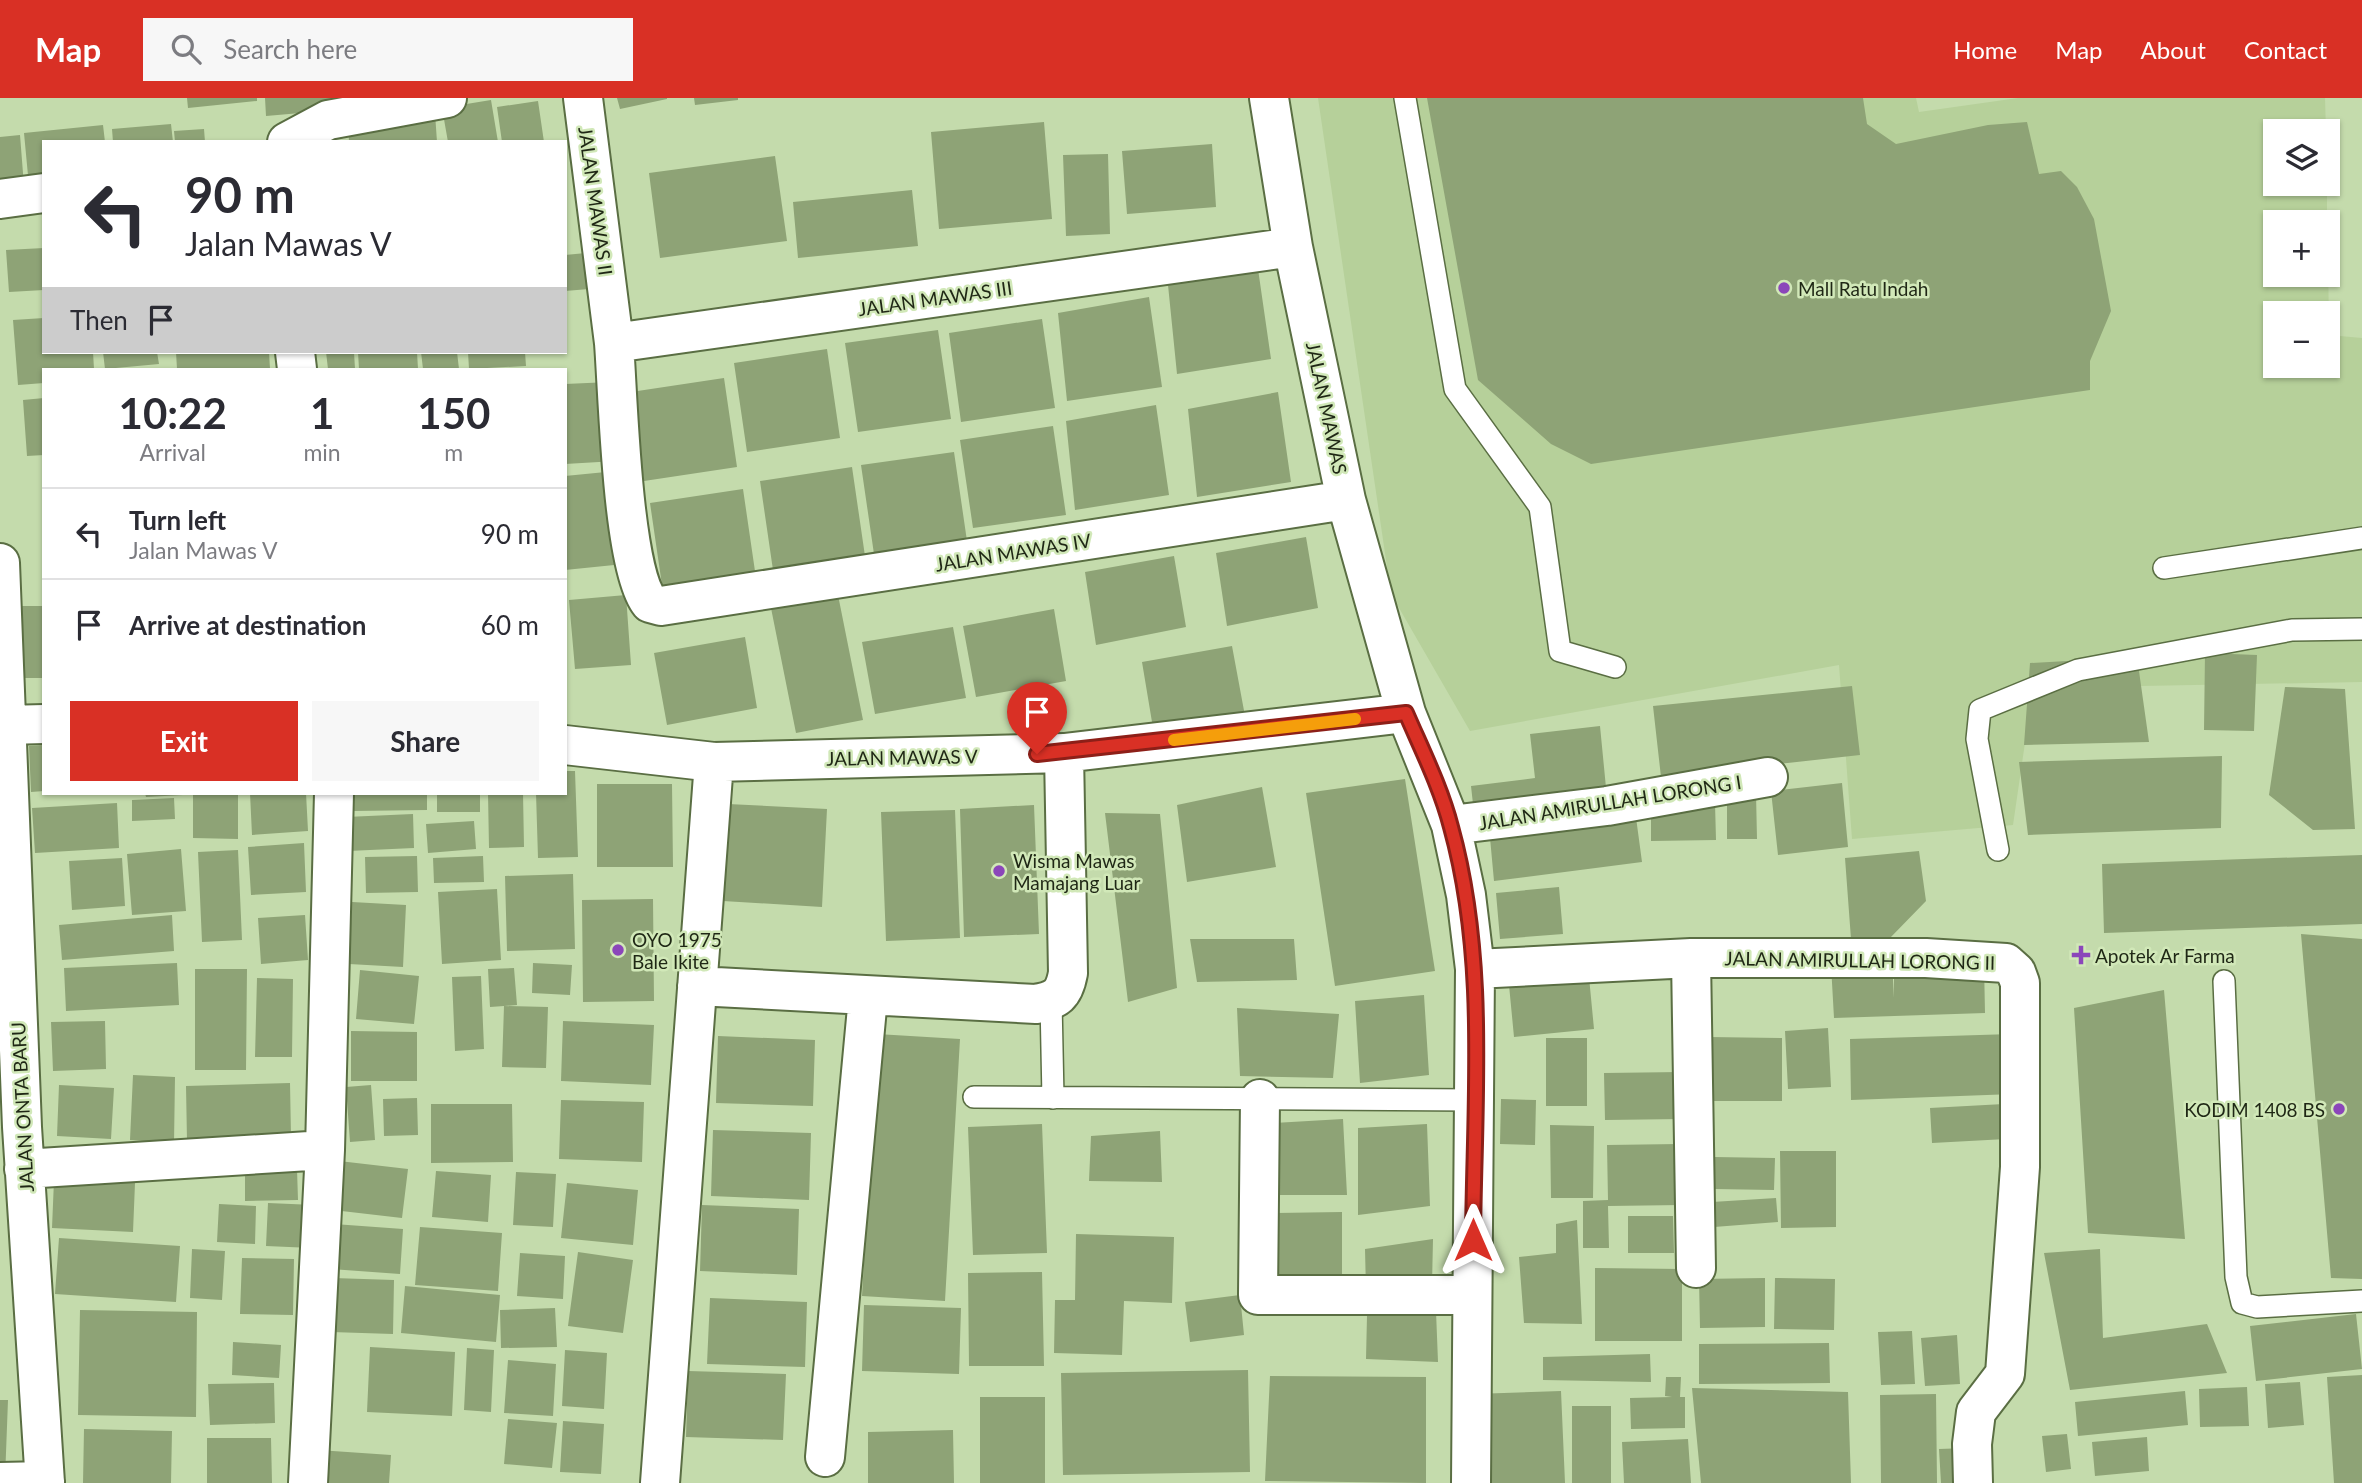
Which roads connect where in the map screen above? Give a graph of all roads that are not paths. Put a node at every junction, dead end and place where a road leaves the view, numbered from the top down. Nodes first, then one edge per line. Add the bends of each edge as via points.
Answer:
1 (447, 98) edge
2 (583, 98) edge
3 (1269, 98) edge
4 (1405, 98) edge
5 (291, 140) edge
6 (42, 193) edge
7 (0, 199) edge
8 (1293, 247) junction
9 (614, 343) junction
10 (1346, 500) junction
11 (2362, 538) edge
12 (0, 563) edge
13 (2164, 568) dead end
14 (2362, 629) edge
15 (1615, 667) dead end
16 (2, 669) edge
17 (1406, 713) junction
18 (25, 724) edge
19 (567, 745) edge
20 (1064, 753) junction
21 (714, 762) junction
22 (1768, 777) dead end
23 (334, 795) edge
24 (1451, 825) junction
25 (1998, 850) dead end
26 (1691, 958) junction
27 (1475, 969) junction
28 (2224, 981) dead end
29 (697, 986) junction
30 (868, 997) junction
31 (1051, 1001) junction
32 (974, 1097) dead end
33 (1053, 1098) junction
34 (1261, 1098) junction
35 (1474, 1100) junction
36 (11, 1127) edge
37 (325, 1150) junction
38 (24, 1169) junction
39 (1696, 1268) dead end
40 (1472, 1295) junction
41 (2362, 1301) edge
42 (825, 1457) dead end
43 (0, 1482) edge
44 (45, 1482) edge
45 (308, 1483) edge
46 (660, 1483) edge
47 (1471, 1483) edge
48 (1973, 1483) edge

1 - 5 street via 328,120
2 - 9 street, JALAN MAWAS II
3 - 8 street, JALAN MAWAS
4 - 15 lane via 1455,389 1540,507 1560,651
6 - 7 street
8 - 9 street, JALAN MAWAS III
8 - 10 street, JALAN MAWAS
9 - 10 street, JALAN MAWAS IV via 626,497 638,583 650,604 681,603
10 - 17 street, JALAN MAWAS
11 - 13 lane
12 - 16 street, JALAN ONTA BARU
14 - 25 lane via 2292,630 2078,670 1980,710 1977,739
16 - 18 street, JALAN ONTA BARU
17 - 20 street, JALAN MAWAS V
17 - 24 street, JALAN MAWAS
18 - 36 street, JALAN ONTA BARU
19 - 21 street, JALAN MAWAS V
20 - 21 street, JALAN MAWAS V
20 - 31 street via 1068,973 1063,992
21 - 29 street
22 - 24 street, JALAN AMIRULLAH LORONG I via 1607,806
23 - 37 street
24 - 27 street, JALAN MAWAS
26 - 27 street, JALAN AMIRULLAH LORONG II
26 - 39 street
26 - 48 street, JALAN AMIRULLAH LORONG II via 1926,958 2006,963 2016,972 2020,983 2020,1167 2005,1374 1976,1412
27 - 35 street, JALAN MAWAS
28 - 41 lane via 2236,1277 2242,1303 2258,1307
29 - 30 street
29 - 46 street
30 - 31 street
30 - 42 street
31 - 33 lane
32 - 33 lane
33 - 34 lane
34 - 35 lane
34 - 40 street via 1258,1296
35 - 40 street, JALAN MAWAS
36 - 38 street, JALAN ONTA BARU
37 - 38 street
37 - 45 street
38 - 44 street, JALAN ONTA BARU
40 - 47 street, JALAN MAWAS
43 - 44 street

